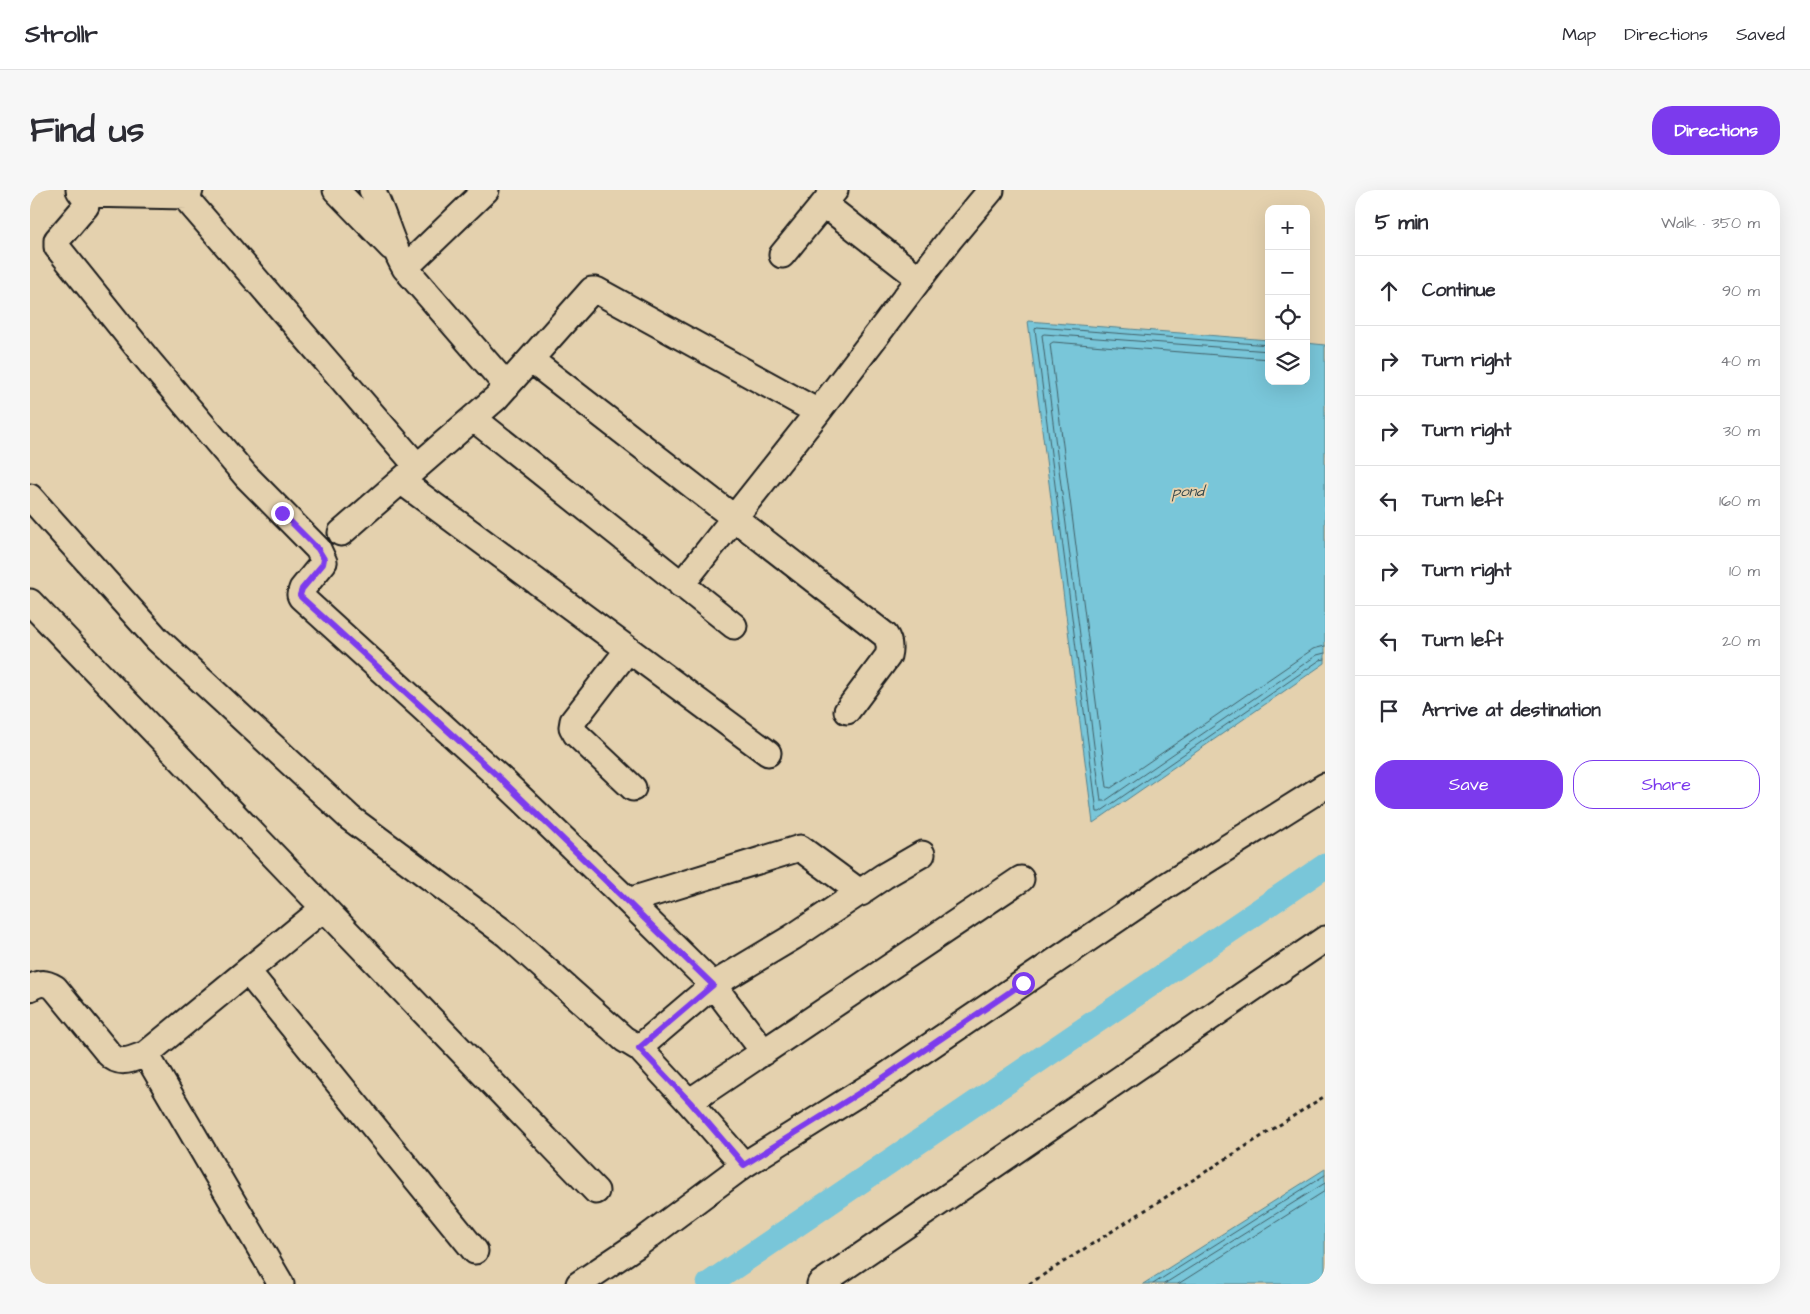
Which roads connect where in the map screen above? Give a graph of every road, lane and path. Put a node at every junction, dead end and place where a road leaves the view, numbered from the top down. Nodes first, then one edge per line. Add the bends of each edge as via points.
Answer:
1 (336, 190) edge
2 (372, 190) edge
3 (486, 190) edge
4 (991, 190) edge
5 (81, 192) edge
6 (189, 193) edge
7 (829, 197) edge
8 (782, 255) dead end
9 (400, 260) junction
10 (920, 279) junction
11 (531, 360) junction
12 (507, 386) junction
13 (818, 412) junction
14 (473, 418) junction
15 (409, 473) junction
16 (30, 497) edge
17 (734, 518) junction
18 (341, 533) dead end
19 (681, 585) junction
20 (30, 602) edge
21 (734, 626) dead end
22 (628, 650) junction
23 (847, 711) dead end
24 (768, 753) dead end
25 (1325, 786) edge
26 (633, 788) dead end
27 (922, 854) dead end
28 (1020, 879) dead end
29 (861, 893) junction
30 (628, 900) junction
31 (324, 908) junction
32 (1325, 939) edge
33 (248, 972) junction
34 (713, 985) junction
35 (30, 988) edge
36 (639, 1048) junction
37 (764, 1052) junction
38 (146, 1054) junction
39 (1325, 1096) edge
40 (690, 1102) junction
41 (744, 1165) junction
42 (596, 1191) dead end
43 (475, 1251) dead end
44 (281, 1284) edge
45 (579, 1284) edge
46 (820, 1284) edge
47 (1029, 1284) edge

1 - 9 street
2 - 9 street
3 - 9 street
4 - 10 street
5 - 6 street
5 - 30 street via 86,206 57,240 57,247 246,476 318,549 324,562 302,589 301,597
6 - 15 street via 190,203
7 - 8 street
7 - 10 street
9 - 12 street
10 - 13 street
11 - 12 street
11 - 13 street via 588,294 596,290
11 - 17 street
12 - 14 street
13 - 17 street
14 - 15 street
14 - 19 street
15 - 18 street
15 - 22 street
16 - 36 street via 157,639 350,818 506,934 624,1039
17 - 19 street
17 - 23 street via 889,641 888,656
19 - 21 street
20 - 31 street
22 - 24 street
22 - 26 street via 573,721 572,728
25 - 41 street via 1166,886 880,1080
27 - 29 street
28 - 37 street
29 - 30 street via 800,848
29 - 34 street
30 - 34 street
31 - 33 street
31 - 42 street
32 - 46 street
33 - 38 street
33 - 43 street
34 - 36 street
34 - 37 street
35 - 38 street via 40,983 55,988 118,1061
36 - 40 street
37 - 40 street
38 - 44 street
39 - 47 path
40 - 41 street
41 - 45 street via 638,1245

